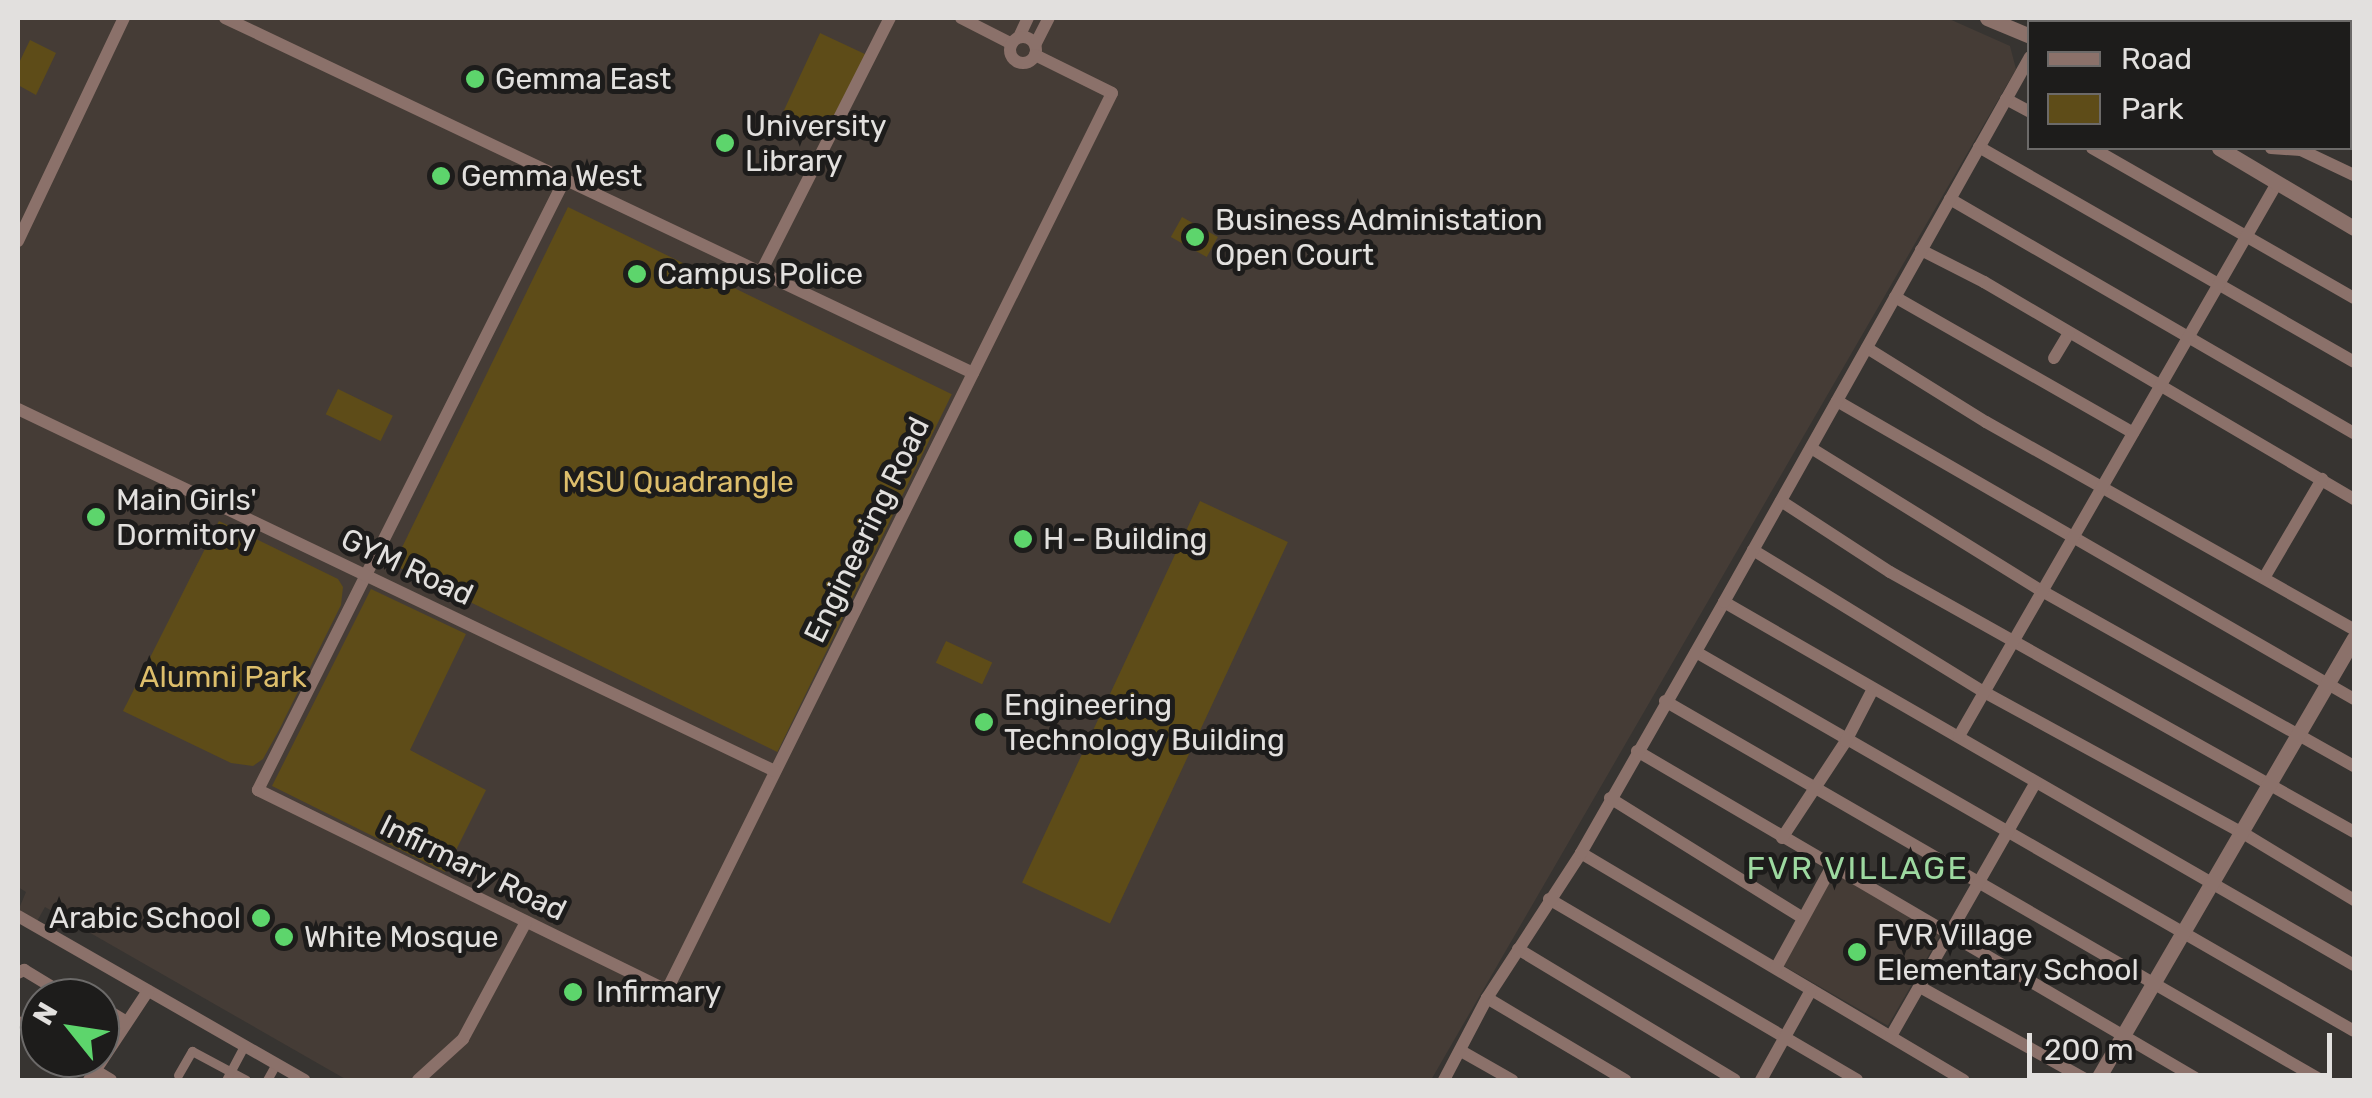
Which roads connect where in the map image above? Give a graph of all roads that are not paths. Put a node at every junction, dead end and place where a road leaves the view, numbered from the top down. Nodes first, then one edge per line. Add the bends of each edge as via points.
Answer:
1 (124, 18) edge
2 (225, 18) edge
3 (890, 18) edge
4 (961, 18) edge
5 (1028, 18) edge
6 (1049, 18) edge
7 (1987, 18) edge
8 (2027, 35) edge
9 (1015, 41) junction
10 (1035, 50) junction
11 (2027, 62) edge
12 (2006, 99) junction
13 (2027, 110) edge
14 (1979, 147) junction
15 (2096, 150) edge
16 (2318, 151) edge
17 (2239, 153) edge
18 (2354, 175) edge
19 (565, 179) junction
20 (2277, 183) junction
21 (1950, 200) junction
22 (2354, 228) edge
23 (2247, 236) junction
24 (18, 241) edge
25 (1921, 250) junction
26 (761, 272) junction
27 (2219, 284) junction
28 (1895, 297) junction
29 (2354, 298) edge
30 (2068, 333) junction
31 (2189, 336) junction
32 (1866, 348) junction
33 (2054, 358) dead end
34 (2354, 362) edge
35 (973, 373) junction
36 (2161, 384) junction
37 (1837, 401) junction
38 (18, 410) edge
39 (2133, 433) junction
40 (2354, 433) edge
41 (1811, 448) junction
42 (2322, 480) junction
43 (2102, 486) junction
44 (2354, 499) edge
45 (1781, 501) junction
46 (2074, 536) junction
47 (1753, 550) junction
48 (365, 575) junction
49 (2264, 578) junction
50 (2042, 590) junction
51 (1724, 602) junction
52 (2354, 628) edge
53 (2015, 638) junction
54 (2354, 638) edge
55 (1696, 652) junction
56 (2328, 684) junction
57 (1874, 688) junction
58 (1984, 692) junction
59 (2354, 699) edge
60 (1665, 701) junction
61 (2300, 734) junction
62 (1959, 736) junction
63 (1846, 741) junction
64 (1636, 750) junction
65 (2354, 766) edge
66 (776, 771) junction
67 (2036, 782) junction
68 (2270, 784) junction
69 (1816, 790) junction
70 (1610, 798) junction
71 (2006, 832) junction
72 (2354, 832) edge
73 (2243, 833) junction
74 (1782, 838) junction
75 (1580, 853) junction
76 (1831, 868) junction
77 (2210, 883) junction
78 (1977, 885) junction
79 (1549, 899) junction
80 (2354, 900) edge
81 (18, 916) edge
82 (1803, 918) junction
83 (526, 922) junction
84 (1949, 931) junction
85 (2182, 931) junction
86 (1518, 949) junction
87 (2354, 965) edge
88 (1776, 968) junction
89 (2151, 982) junction
90 (1920, 987) junction
91 (667, 990) joint
92 (1811, 990) junction
93 (148, 991) junction
94 (1487, 998) junction
95 (120, 1018) edge
96 (127, 1022) junction
97 (2354, 1031) edge
98 (2122, 1032) junction
99 (120, 1033) edge
100 (1784, 1036) junction
101 (1891, 1036) junction
102 (244, 1046) junction
103 (1461, 1050) junction
104 (276, 1064) junction
105 (228, 1076) edge
106 (181, 1079) edge
107 (246, 1080) edge
108 (267, 1080) edge
109 (304, 1080) edge
110 (418, 1080) edge
111 (1444, 1080) edge
112 (1512, 1080) edge
113 (1625, 1080) edge
114 (1735, 1080) edge
115 (1760, 1080) edge
116 (1856, 1080) edge
117 (1964, 1080) edge
118 (2087, 1080) edge
119 (2097, 1080) edge
120 (2200, 1080) edge
121 (2321, 1080) edge

1 - 24 street
2 - 19 street
3 - 26 street
4 - 9 street
5 - 9 street
6 - 10 street
7 - 8 street
9 - 10 street via 1027,37
9 - 10 street via 1016,60 1028,62
10 - 35 street, Engineering Road via 1112,93
11 - 12 street
12 - 13 street
12 - 14 street
14 - 21 street
14 - 27 street
15 - 23 street
16 - 18 street
17 - 20 street
19 - 26 street
19 - 48 street
20 - 22 street
20 - 23 street
21 - 25 street
21 - 31 street
23 - 27 street
23 - 29 street
25 - 28 street
25 - 30 street
26 - 35 street
27 - 31 street
27 - 34 street
28 - 32 street
28 - 39 street
30 - 33 street
30 - 36 street
31 - 36 street
31 - 40 street
32 - 37 street
32 - 43 street
35 - 66 street, Engineering Road
36 - 39 street
36 - 42 street
37 - 41 street
37 - 46 street
38 - 48 street, GYM Road
39 - 43 street
41 - 45 street
41 - 50 street
42 - 44 street
42 - 49 street
43 - 46 street
43 - 49 street
45 - 47 street
45 - 53 street via 1890,572
46 - 50 street
46 - 56 street
47 - 51 street
47 - 58 street
48 - 66 street, GYM Road
48 - 83 street, Infirmary Road via 258,790
49 - 52 street
50 - 53 street
50 - 61 street
51 - 55 street
51 - 57 street
53 - 58 street
53 - 68 street
54 - 56 street
55 - 60 street
55 - 63 street
56 - 59 street
56 - 61 street
57 - 62 street
57 - 63 street
58 - 62 street
58 - 73 street
60 - 64 street
60 - 69 street
61 - 65 street
61 - 68 street
62 - 67 street
63 - 69 street
63 - 71 street
64 - 70 street
64 - 74 street
66 - 91 street, Engineering Road
67 - 71 street
67 - 77 street
68 - 72 street
68 - 73 street
69 - 74 street
69 - 78 street
70 - 75 street
70 - 82 street
71 - 78 street
71 - 85 street
73 - 77 street
73 - 80 street
74 - 76 street
75 - 79 street
75 - 88 street
76 - 82 street
76 - 84 street
77 - 85 street
77 - 87 street
78 - 84 street
78 - 89 street
79 - 86 street
79 - 100 street
81 - 93 street
82 - 88 street
83 - 91 street, Infirmary Road
83 - 110 street via 464,1038
84 - 90 street
84 - 98 street
85 - 89 street
85 - 97 street
86 - 94 street
86 - 114 street
88 - 92 street
89 - 98 street
89 - 121 street
90 - 101 street
90 - 118 street
92 - 100 street
92 - 101 street
93 - 96 street
93 - 102 street
94 - 103 street
94 - 113 street
95 - 96 street
96 - 99 street
98 - 119 street
98 - 120 street
100 - 115 street
100 - 116 street
101 - 117 street
102 - 104 street
102 - 105 street
103 - 111 street
103 - 112 street
104 - 108 street
104 - 109 street
105 - 106 street via 192,1050
105 - 107 street

